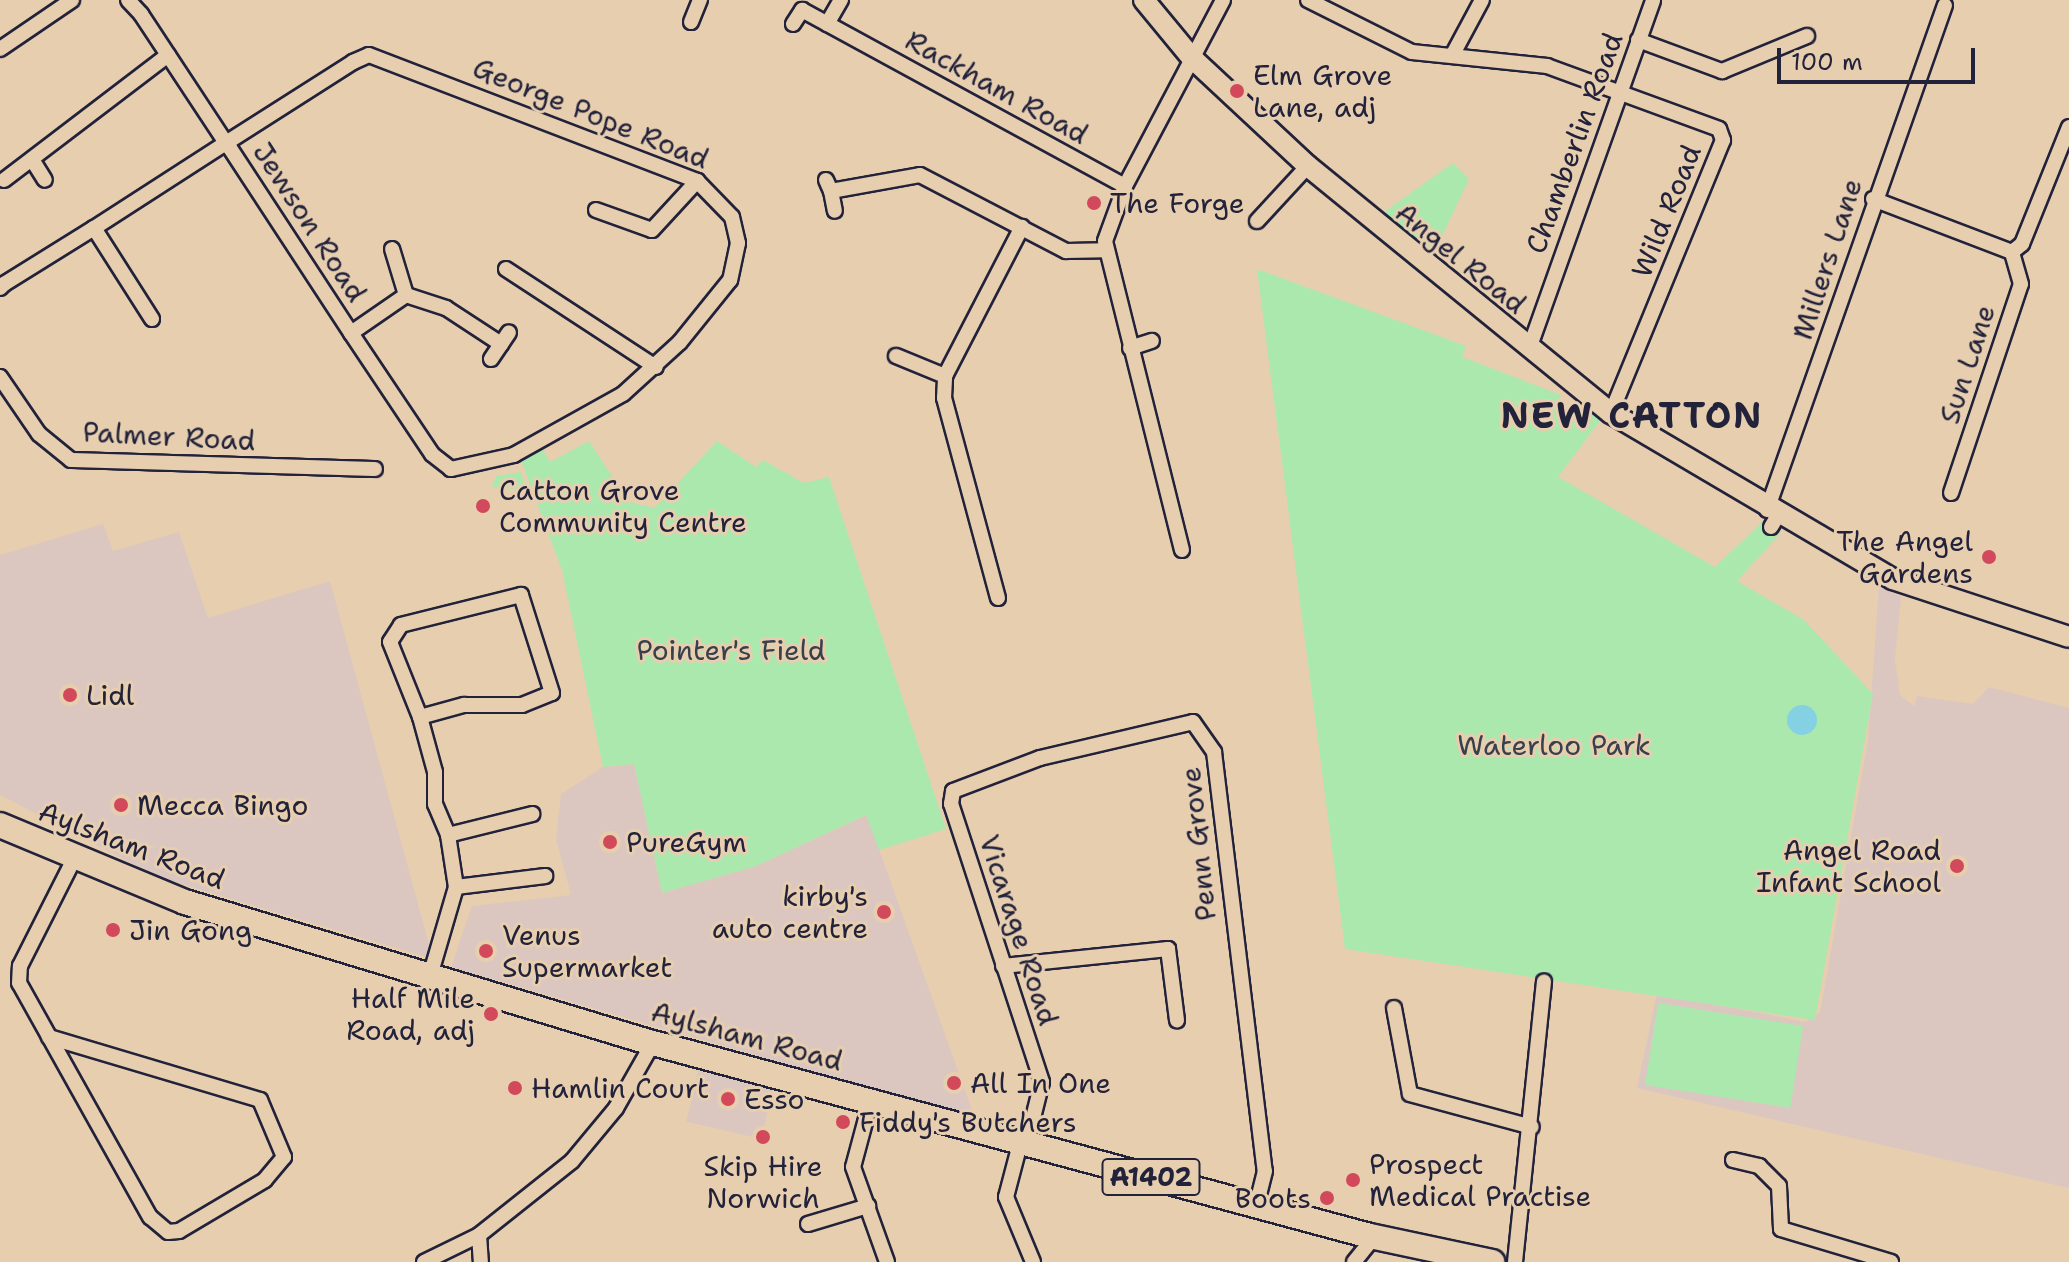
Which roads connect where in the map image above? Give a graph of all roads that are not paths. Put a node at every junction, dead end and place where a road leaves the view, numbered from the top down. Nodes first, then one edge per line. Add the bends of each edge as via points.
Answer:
1 (72, 0) edge
2 (128, 0) edge
3 (700, 0) edge
4 (841, 0) edge
5 (1144, 0) edge
6 (1223, 0) edge
7 (1308, 0) edge
8 (1482, 0) edge
9 (1653, 0) edge
10 (805, 5) edge
11 (1945, 5) dead end
12 (691, 22) dead end
13 (793, 24) dead end
14 (827, 24) junction
15 (1807, 36) dead end
16 (1638, 40) junction
17 (0, 49) edge
18 (1453, 54) junction
19 (168, 55) junction
20 (1192, 58) junction
21 (1618, 92) junction
22 (2069, 127) edge
23 (226, 143) junction
24 (2064, 154) edge
25 (33, 161) junction
26 (1308, 166) junction
27 (4, 180) dead end
28 (45, 180) dead end
29 (697, 181) junction
30 (1125, 186) junction
31 (1873, 199) junction
32 (596, 210) dead end
33 (835, 211) dead end
34 (1257, 221) dead end
35 (1022, 227) junction
36 (94, 228) junction
37 (392, 249) dead end
38 (1105, 250) junction
39 (2012, 252) junction
40 (506, 269) dead end
41 (0, 288) edge
42 (406, 295) junction
43 (152, 319) dead end
44 (351, 333) junction
45 (1152, 341) dead end
46 (1130, 348) junction
47 (1529, 349) junction
48 (896, 356) dead end
49 (491, 359) dead end
50 (656, 367) junction
51 (945, 376) junction
52 (0, 377) edge
53 (1611, 413) junction
54 (375, 469) dead end
55 (451, 469) joint
56 (1951, 493) dead end
57 (1772, 518) junction
58 (1182, 550) dead end
59 (998, 598) dead end
60 (2068, 633) edge
61 (420, 717) junction
62 (960, 783) joint
63 (532, 814) dead end
64 (0, 825) edge
65 (448, 835) junction
66 (74, 859) junction
67 (545, 876) dead end
68 (456, 887) junction
69 (1003, 966) junction
70 (430, 976) junction
71 (1544, 981) dead end
72 (1394, 1008) dead end
73 (1177, 1020) dead end
74 (49, 1037) junction
75 (653, 1043) junction
76 (871, 1100) junction
77 (1532, 1127) junction
78 (1024, 1141) junction
79 (1733, 1160) dead end
80 (868, 1206) junction
81 (1256, 1206) junction
82 (808, 1224) dead end
83 (479, 1235) junction
84 (1374, 1237) junction
85 (424, 1262) edge
86 (481, 1262) edge
87 (887, 1262) edge
88 (1033, 1262) edge
89 (1354, 1262) edge
90 (1492, 1262) edge
91 (1515, 1262) edge
92 (1891, 1262) edge

1 - 17 street
2 - 19 street, Jewson Road
3 - 12 street
4 - 14 street
5 - 20 street, Angel Road
6 - 20 street
7 - 18 street, Wild Road via 1412,52
8 - 18 street
9 - 16 street, Chamberlin Road
10 - 13 street, Rackham Road
10 - 14 street, Rackham Road
11 - 31 street, Millers Lane via 1931,23
14 - 30 street, Rackham Road
15 - 16 street via 1722,71
16 - 21 street, Chamberlin Road
18 - 21 street, Wild Road via 1547,66
19 - 23 street, Jewson Road
19 - 25 street
20 - 26 street, Angel Road
20 - 30 street
21 - 47 street, Chamberlin Road
21 - 53 street, Wild Road via 1719,129 1723,140
22 - 24 street
23 - 29 street, George Pope Road via 369,55
23 - 36 street
23 - 44 street, Jewson Road
24 - 39 street
25 - 27 street
25 - 28 street
26 - 34 street
26 - 47 street, Angel Road
29 - 32 street via 661,227 632,233
29 - 50 street, George Pope Road via 732,217 736,260 709,310
30 - 38 street
31 - 39 street
31 - 57 street, Millers Lane
33 - 35 street via 828,185 920,175
35 - 38 street via 1066,251
35 - 51 street
36 - 41 street
36 - 43 street
37 - 42 street
38 - 46 street
39 - 56 street, Sun Lane via 2021,284
40 - 50 street
42 - 44 street
42 - 49 street via 446,308 505,338
44 - 55 street, Jewson Road via 432,454
45 - 46 street
46 - 58 street
47 - 53 street, Angel Road
48 - 51 street
50 - 55 street, George Pope Road via 531,447 494,463
51 - 59 street via 944,398
52 - 54 street, Palmer Road via 39,434 71,460
53 - 57 street, Angel Road
57 - 60 street, Angel Road via 1893,579
61 - 61 street via 464,705 522,705 552,693 521,595 394,631 390,642
61 - 65 street via 435,772 435,804
62 - 69 street, Vicarage Road via 951,804
62 - 81 street, Penn Grove via 1180,722 1210,738 1265,1171
63 - 65 street
64 - 66 main road, Aylsham Road / A1402
65 - 68 street
66 - 70 main road, Aylsham Road / A1402 via 185,902
66 - 74 street via 17,973
67 - 68 street
68 - 70 street
69 - 73 street via 1168,949
69 - 78 street, Vicarage Road via 1042,1082
70 - 75 main road, Aylsham Road / A1402
71 - 77 street
72 - 77 street via 1410,1094
74 - 74 street via 159,1228 179,1231 278,1169 283,1145 260,1100
75 - 76 main road, Aylsham Road / A1402
75 - 83 street via 616,1108 572,1161
76 - 78 main road, Aylsham Road / A1402
76 - 80 street via 853,1167
77 - 91 street
78 - 81 main road, Aylsham Road / A1402
78 - 88 street, Vicarage Road via 1006,1197
79 - 92 street via 1766,1171 1779,1186 1781,1229
80 - 82 street
80 - 87 street
81 - 84 main road, Aylsham Road / A1402
83 - 85 street
83 - 86 street
84 - 89 street
84 - 90 main road, Aylsham Road / A1402

